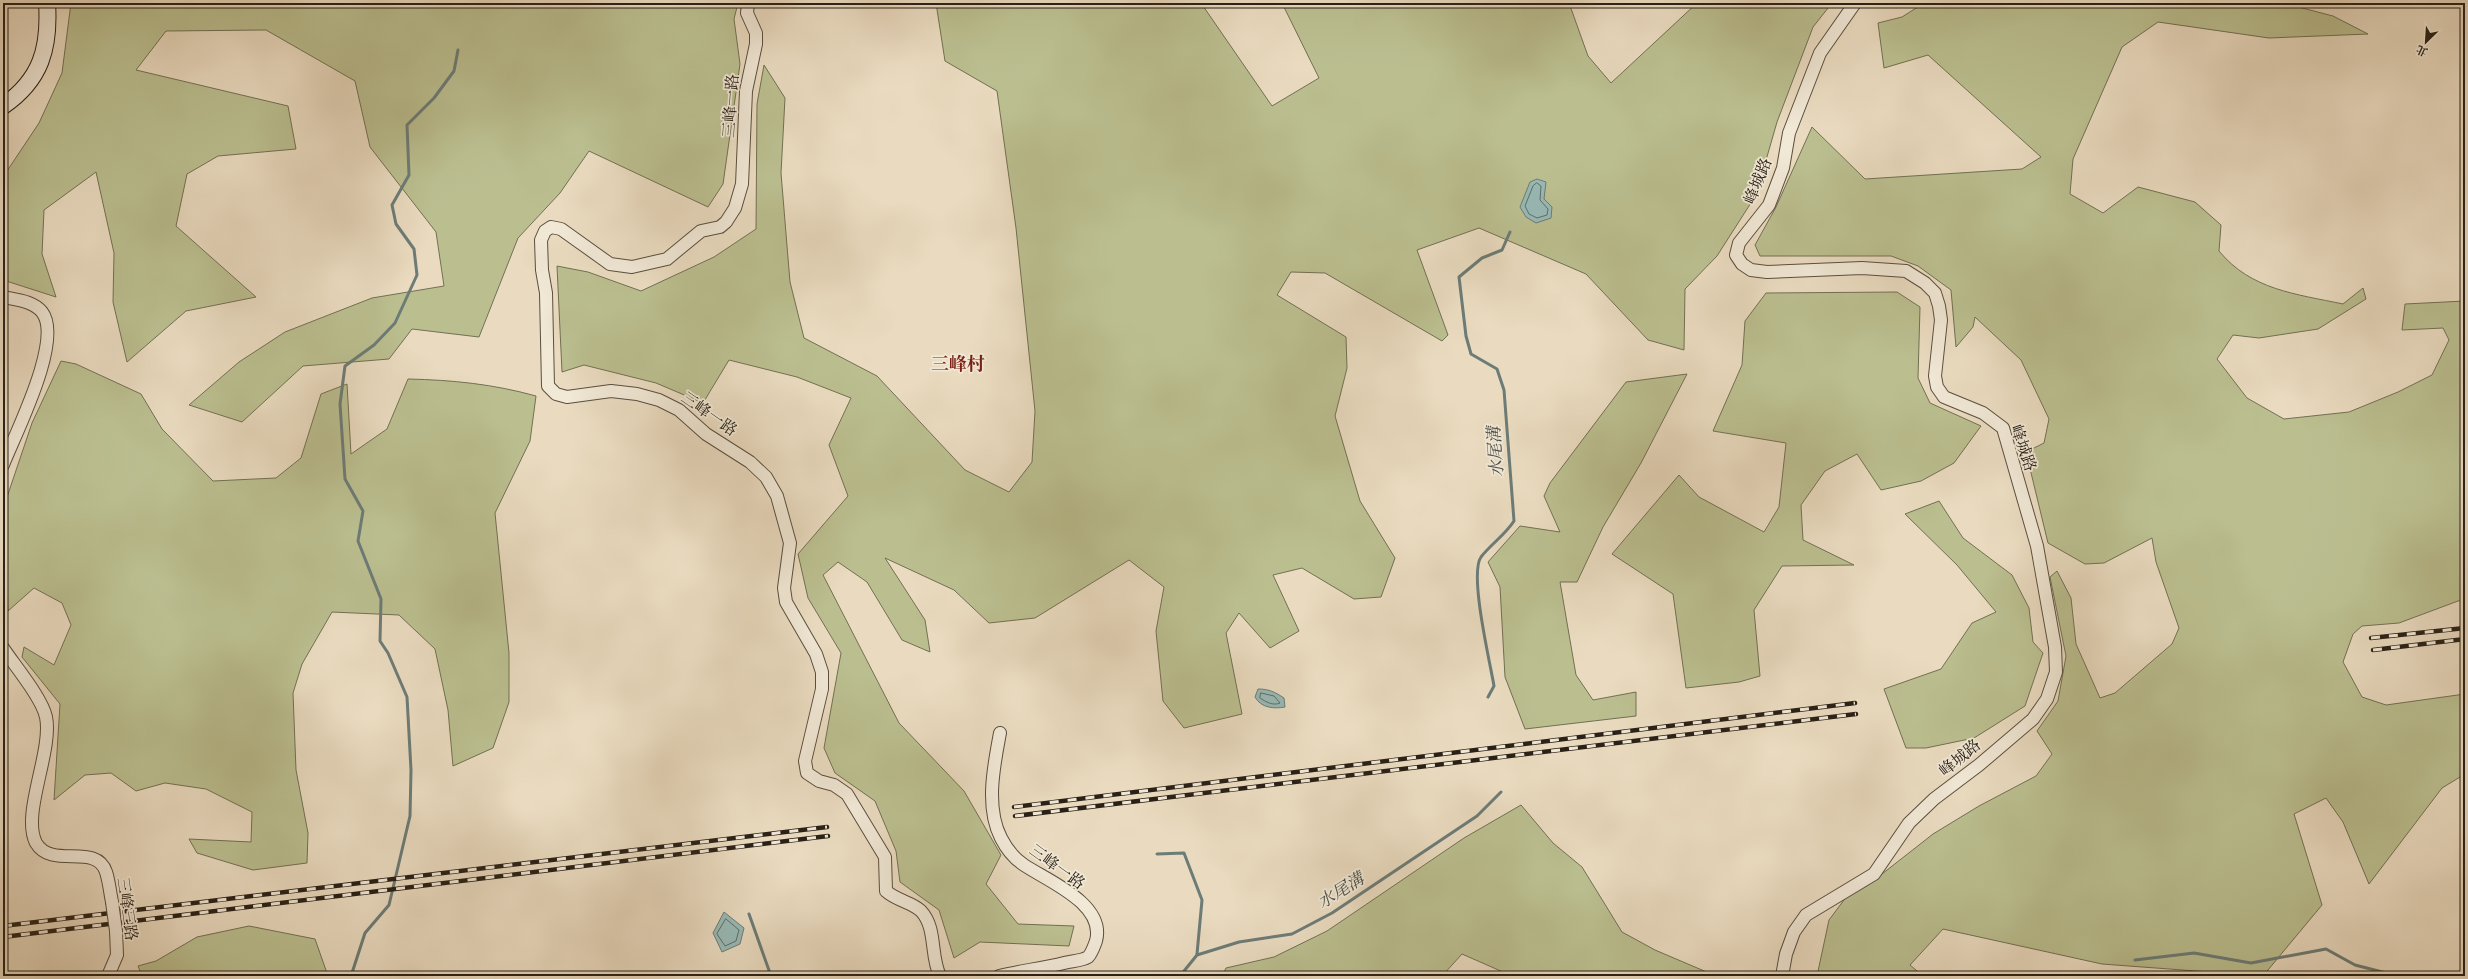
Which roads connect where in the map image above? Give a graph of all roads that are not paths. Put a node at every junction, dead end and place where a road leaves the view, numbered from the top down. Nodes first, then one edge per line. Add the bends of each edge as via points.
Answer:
1 (47, 3) edge
2 (748, 3) edge
3 (1855, 3) edge
4 (3, 106) edge
5 (3, 298) edge
6 (3, 465) edge
7 (3, 648) edge
8 (1000, 733) dead end
9 (108, 976) edge
10 (940, 976) edge
11 (999, 976) edge
12 (1782, 976) edge

1 - 4 street via 46,36 38,66 18,96
2 - 10 street, 三峰一路 via 747,13 756,33 756,44 746,91 742,184 735,208 720,227 701,231 667,259 632,267 610,264 561,230 551,227 545,231 541,240 546,293 548,386 556,394 567,397 611,391 659,400 679,410 706,434 750,462 766,477 777,496 790,543 784,588 786,602 816,654 822,672 822,689 805,761 807,773 847,794 885,857 886,891 894,899 920,910 928,923 935,965
3 - 12 street, 峰城路 via 1820,53 1789,133 1783,168 1769,205 1739,243 1736,255 1742,264 1751,270 1767,272 1862,268 1906,271 1935,293 1941,320 1935,376 1937,387 1944,397 1983,413 2003,428 2037,546 2055,646 2056,672 2047,699 2033,719 1934,799 1909,824 1874,874 1806,915 1794,932
5 - 6 street via 31,304 42,312 48,325 36,385 23,422
7 - 9 street, 三峰三路, bridge via 36,695 46,716 47,738 33,822 36,842 50,856 88,856 99,861 106,871 116,931 117,955
8 - 11 street, 三峰一路 via 993,782 996,823 1001,838 1024,865 1064,888 1090,912 1097,922 1097,937 1088,957 1037,970

